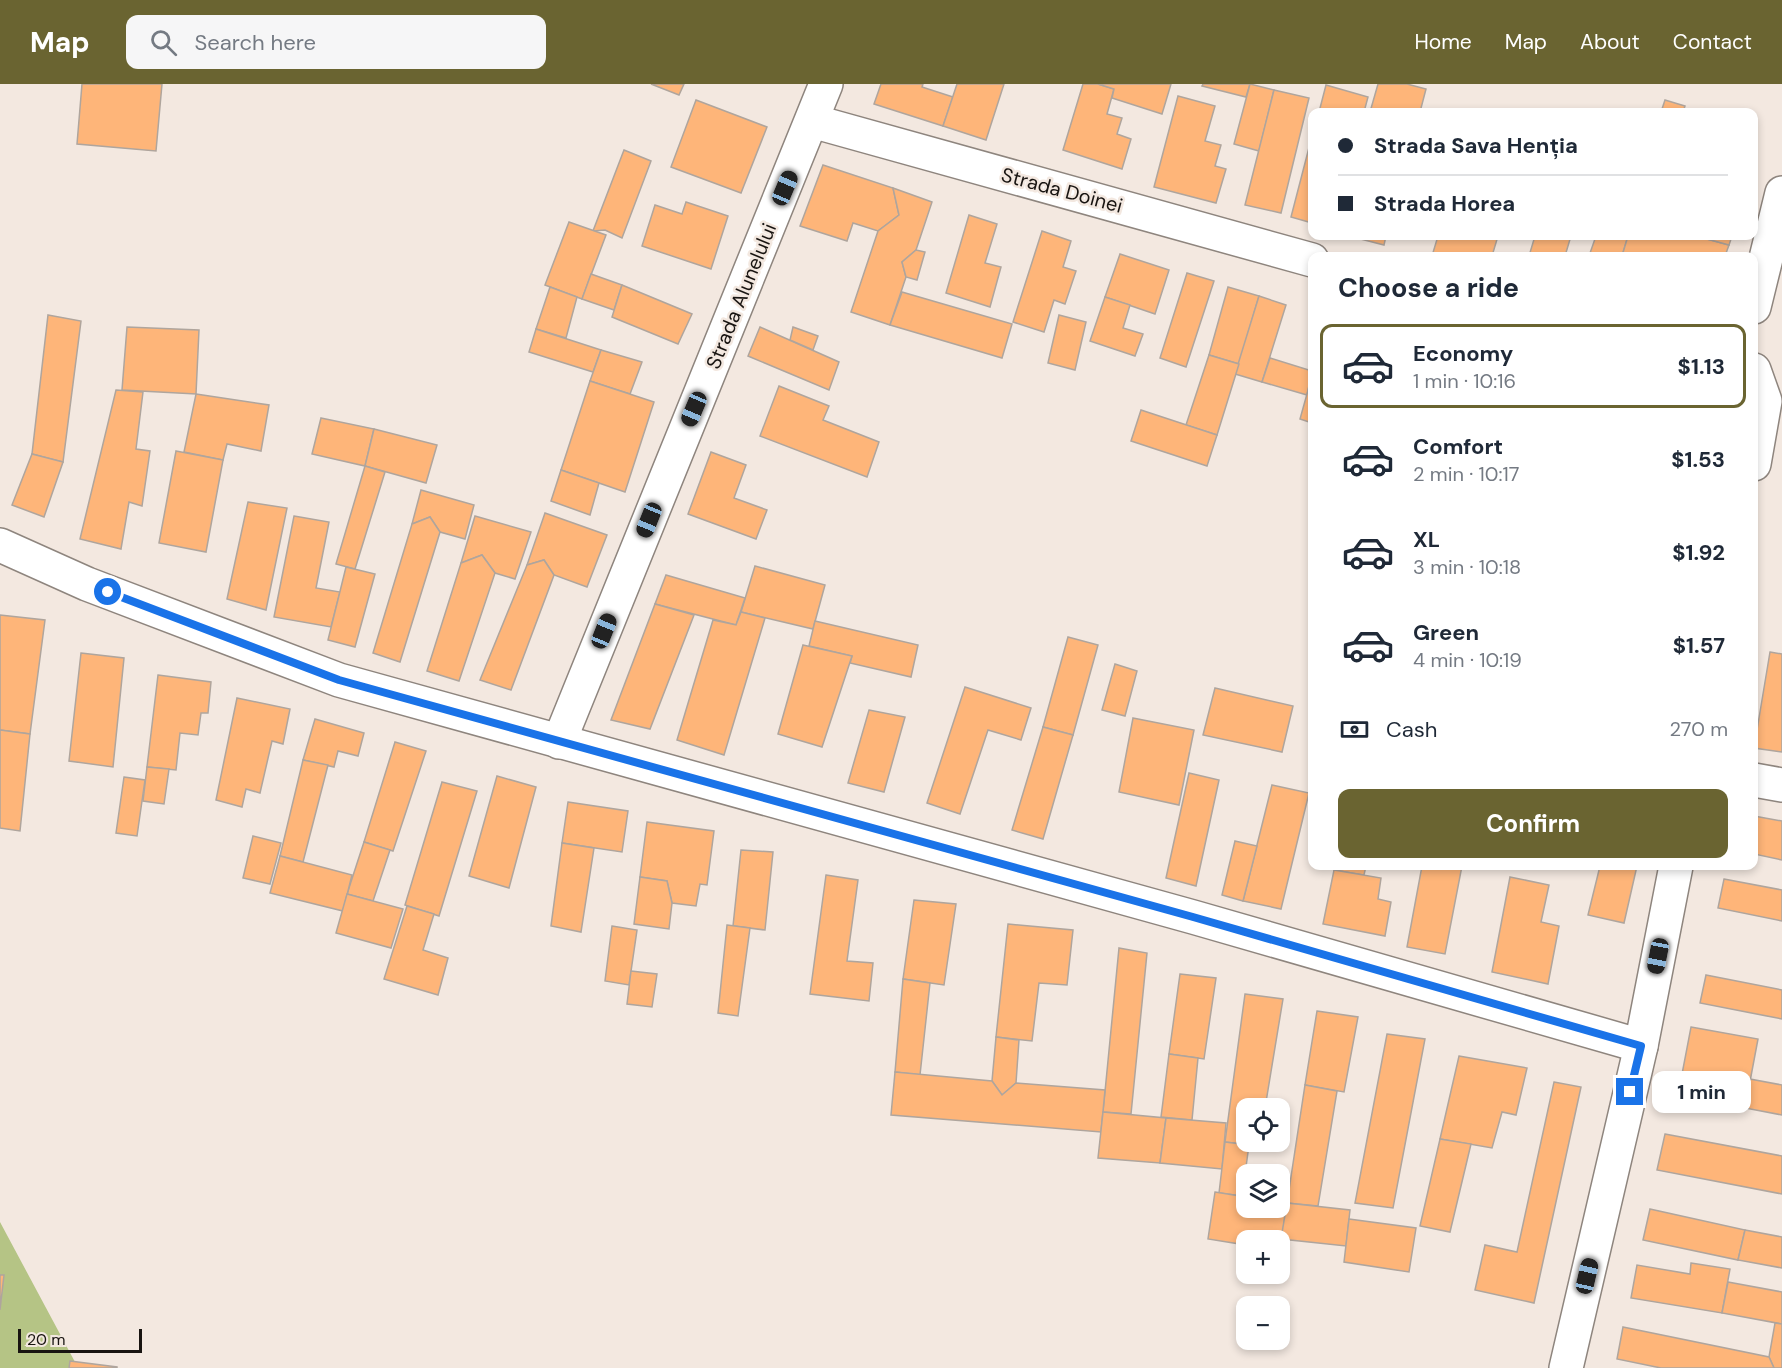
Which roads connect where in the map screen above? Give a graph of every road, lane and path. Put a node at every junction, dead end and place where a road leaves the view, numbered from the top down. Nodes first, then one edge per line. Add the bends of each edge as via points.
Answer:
1 (826, 84) edge
2 (812, 121) junction
3 (1782, 193) edge
4 (1308, 259) edge
5 (1758, 291) edge
6 (1758, 380) edge
7 (1767, 402) edge
8 (1758, 445) edge
9 (0, 545) edge
10 (559, 742) junction
11 (1758, 781) edge
12 (1782, 785) edge
13 (1675, 870) edge
14 (1641, 1046) junction
15 (1566, 1368) edge

1 - 2 street, Strada Alunelului
2 - 4 street, Strada Doinei
2 - 10 street, Strada Alunelului
3 - 5 street
6 - 7 street
7 - 8 street
9 - 10 street via 87,584 339,680
10 - 14 street via 1193,917
11 - 12 street
13 - 14 street
14 - 15 street

